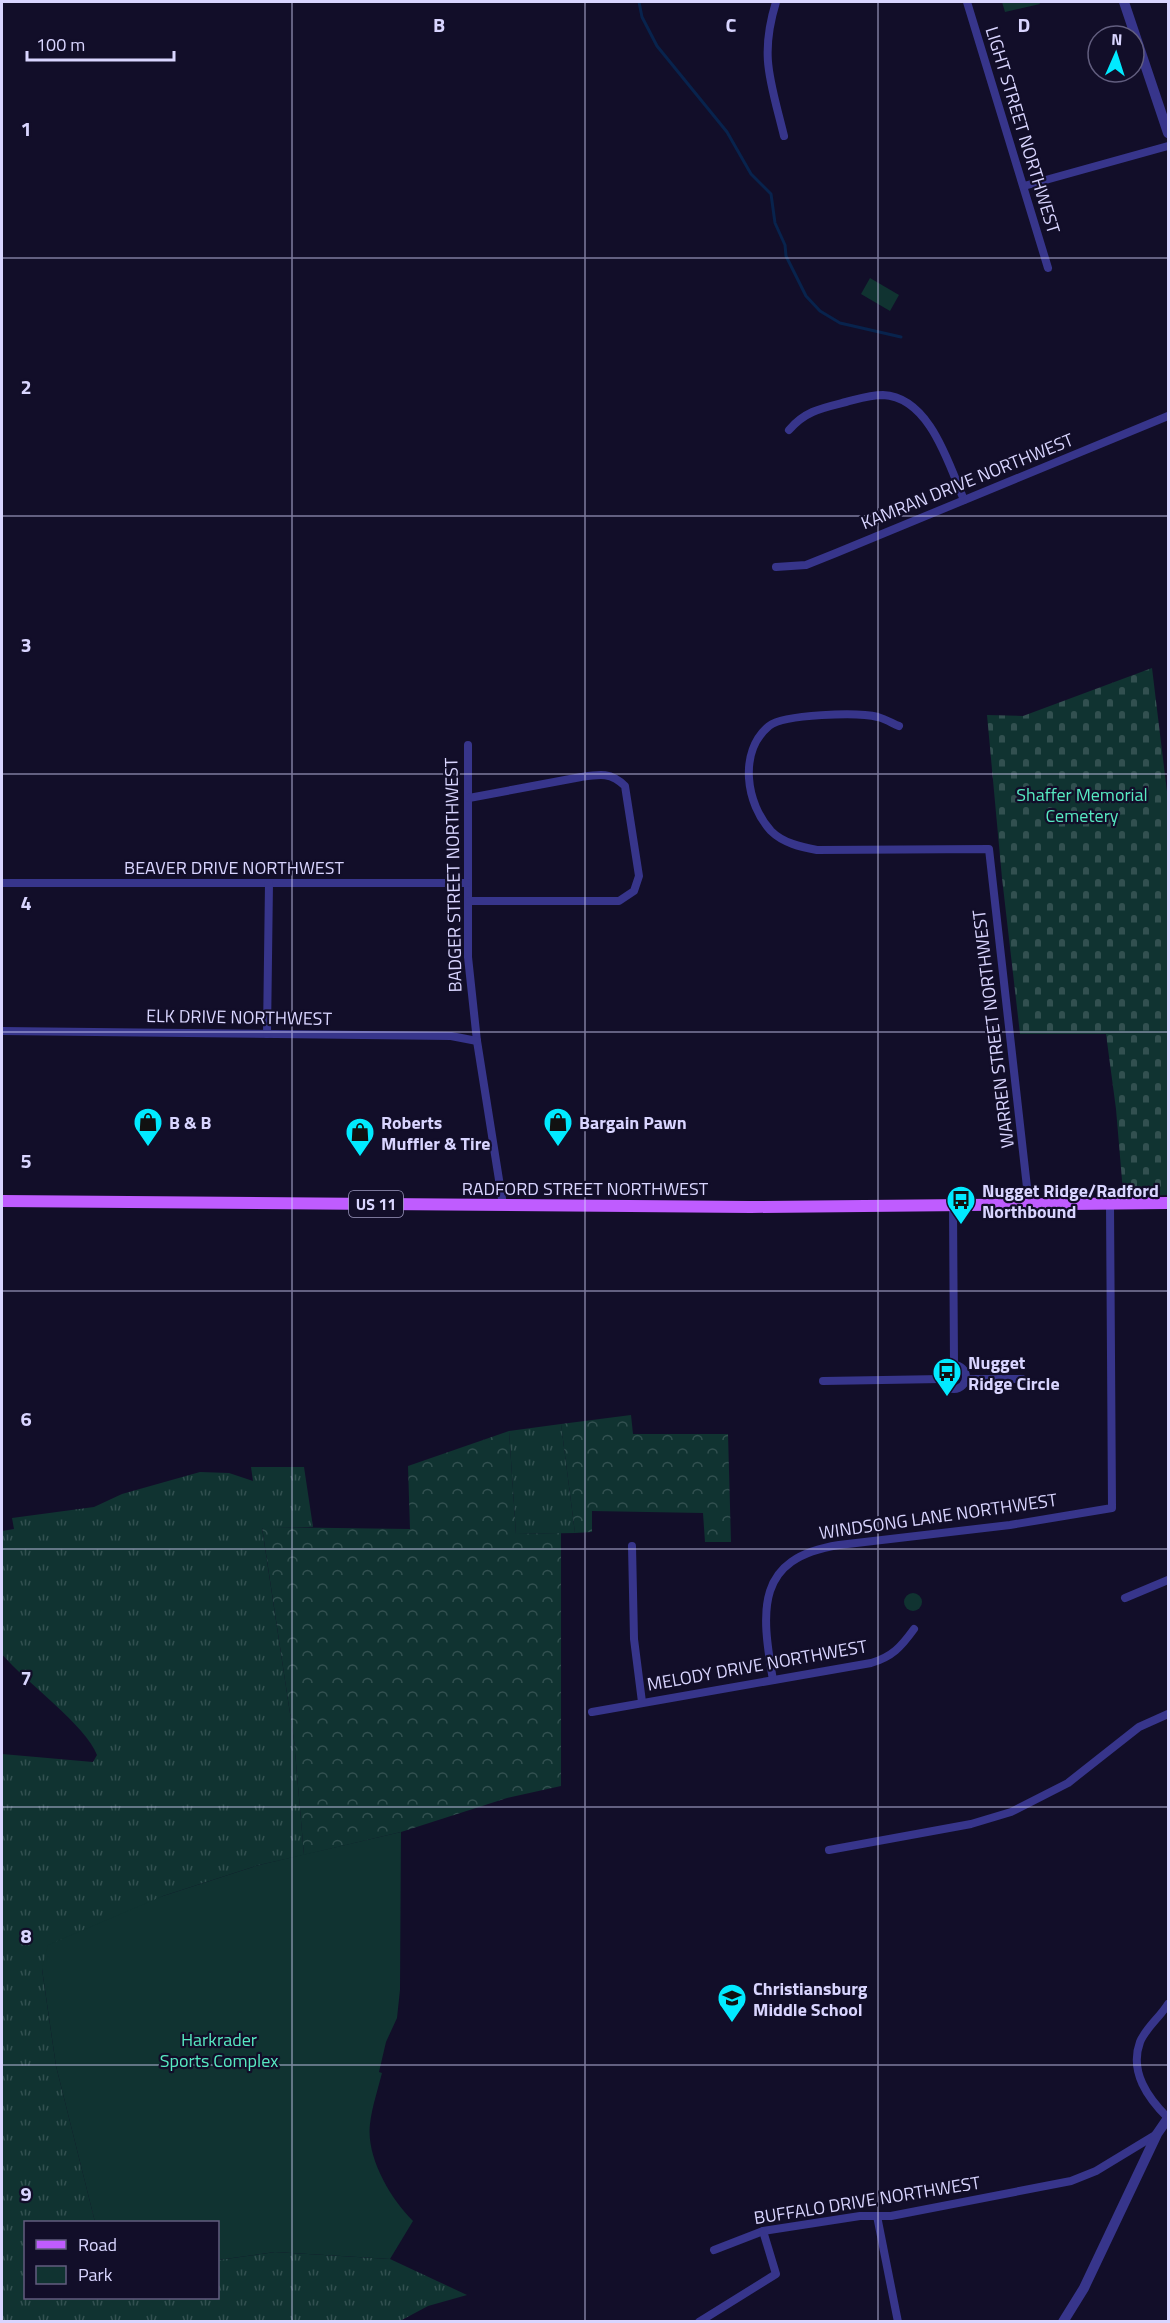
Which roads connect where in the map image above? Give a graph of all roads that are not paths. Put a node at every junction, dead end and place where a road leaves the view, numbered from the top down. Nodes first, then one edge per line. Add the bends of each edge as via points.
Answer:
1 (776, 2) edge
2 (967, 2) edge
3 (1124, 2) edge
4 (1168, 132) edge
5 (784, 136) dead end
6 (1168, 146) edge
7 (1023, 186) junction
8 (1048, 268) dead end
9 (1168, 417) edge
10 (789, 430) dead end
11 (964, 500) junction
12 (776, 567) dead end
13 (899, 726) dead end
14 (468, 745) dead end
15 (469, 798) junction
16 (2, 883) edge
17 (270, 883) junction
18 (468, 883) junction
19 (469, 901) junction
20 (2, 1031) edge
21 (267, 1034) junction
22 (477, 1041) junction
23 (2, 1201) edge
24 (1168, 1203) edge
25 (1110, 1204) junction
26 (503, 1205) junction
27 (1029, 1205) junction
28 (953, 1207) junction
29 (954, 1365) junction
30 (942, 1379) junction
31 (966, 1379) junction
32 (1022, 1379) dead end
33 (823, 1381) dead end
34 (632, 1546) dead end
35 (1168, 1580) edge
36 (1125, 1598) dead end
37 (914, 1629) dead end
38 (773, 1680) junction
39 (642, 1702) junction
40 (592, 1712) dead end
41 (1168, 1714) edge
42 (829, 1850) dead end
43 (1168, 2004) edge
44 (1168, 2118) edge
45 (1157, 2134) junction
46 (877, 2216) junction
47 (763, 2231) junction
48 (714, 2250) dead end
49 (699, 2322) edge
50 (898, 2322) edge
51 (1062, 2322) edge

1 - 5 street via 766,59
2 - 7 street, LIGHT STREET NORTHWEST
3 - 4 street
6 - 7 street
7 - 8 street, LIGHT STREET NORTHWEST
9 - 11 street, KAMRAN DRIVE NORTHWEST
10 - 11 street via 812,410 884,395 903,401 919,412 931,429
11 - 12 street, KAMRAN DRIVE NORTHWEST via 806,565
13 - 27 street, WARREN STREET NORTHWEST via 878,717 834,716 804,716 771,724 761,733 751,753 750,778 759,815 772,832 787,842 818,850 989,849
14 - 15 street, BADGER STREET NORTHWEST
15 - 18 street, BADGER STREET NORTHWEST
15 - 19 street via 600,774 615,776 625,786 639,876 634,891 619,901
16 - 17 street, BEAVER DRIVE NORTHWEST
17 - 18 street, BEAVER DRIVE NORTHWEST
17 - 21 street
18 - 19 street, BADGER STREET NORTHWEST
19 - 22 street, BADGER STREET NORTHWEST via 468,957
20 - 21 street, ELK DRIVE NORTHWEST
21 - 22 street, ELK DRIVE NORTHWEST via 451,1036
22 - 26 street, BADGER STREET NORTHWEST
23 - 26 main road, RADFORD STREET NORTHWEST / US 11
24 - 25 main road, RADFORD STREET NORTHWEST / US 11
25 - 27 main road, RADFORD STREET NORTHWEST / US 11
25 - 38 street, WINDSONG LANE NORTHWEST via 1112,1508 1010,1525 815,1548 796,1556 781,1568 767,1599
26 - 28 main road, RADFORD STREET NORTHWEST / US 11
27 - 28 main road, RADFORD STREET NORTHWEST / US 11
28 - 29 street
29 - 30 street via 944,1371
29 - 31 street via 962,1368
30 - 31 street via 952,1389 960,1388
30 - 33 street
31 - 32 street
34 - 39 street via 634,1639
35 - 36 street
37 - 38 street, MELODY DRIVE NORTHWEST via 889,1658
38 - 39 street, MELODY DRIVE NORTHWEST
39 - 40 street, MELODY DRIVE NORTHWEST
41 - 42 street via 1139,1727 1068,1783 1011,1812 971,1824
43 - 44 street via 1143,2037 1138,2056 1140,2081
44 - 45 street
45 - 46 street, BUFFALO DRIVE NORTHWEST via 1096,2171 1071,2181
45 - 51 street via 1084,2289
46 - 47 street, BUFFALO DRIVE NORTHWEST
46 - 50 street
47 - 48 street, BUFFALO DRIVE NORTHWEST
47 - 49 street via 776,2274

